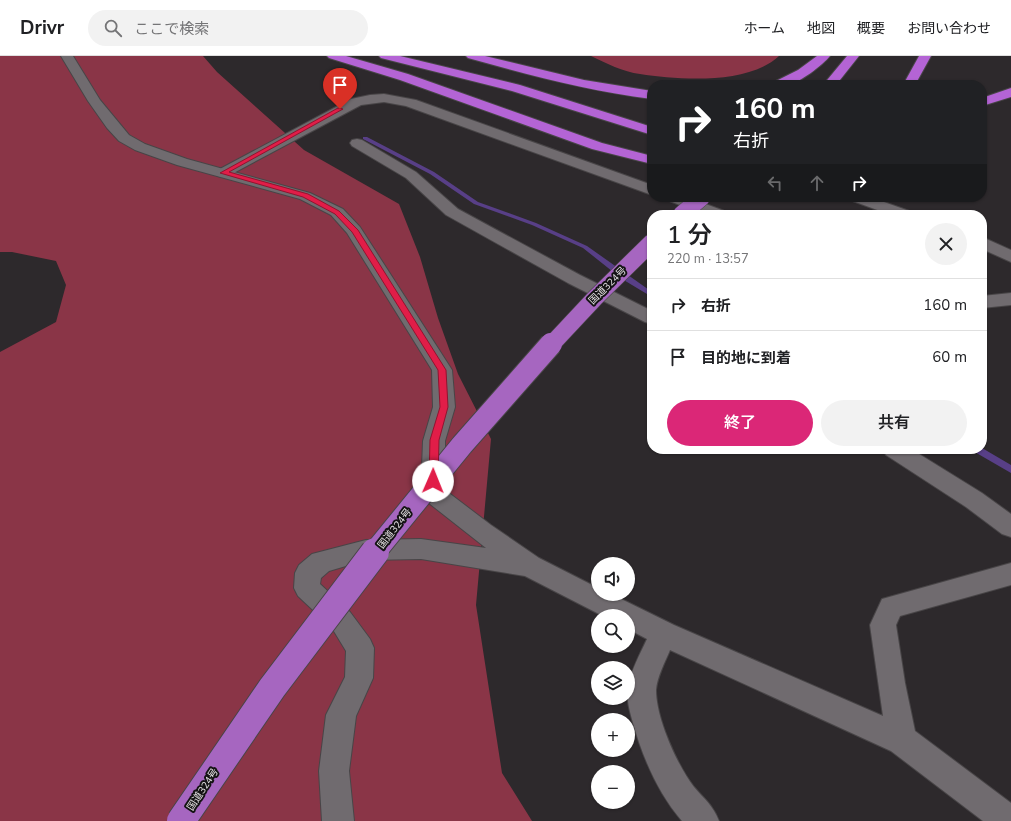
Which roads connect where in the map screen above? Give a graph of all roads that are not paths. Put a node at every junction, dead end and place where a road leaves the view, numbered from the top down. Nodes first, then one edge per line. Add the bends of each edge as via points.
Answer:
1 (67, 56) edge
2 (333, 56) edge
3 (385, 56) edge
4 (436, 56) edge
5 (472, 56) edge
6 (824, 56) edge
7 (853, 56) edge
8 (925, 56) edge
9 (789, 80) edge
10 (833, 80) edge
11 (912, 80) edge
12 (1011, 92) edge
13 (647, 94) edge
14 (987, 101) edge
15 (647, 121) edge
16 (647, 129) edge
17 (357, 143) dead end
18 (647, 159) edge
19 (223, 173) junction
20 (647, 188) edge
21 (686, 202) edge
22 (696, 202) edge
23 (869, 202) edge
24 (687, 210) edge
25 (707, 210) edge
26 (892, 210) edge
27 (987, 245) edge
28 (647, 247) edge
29 (1011, 257) edge
30 (1011, 299) edge
31 (987, 301) edge
32 (647, 316) edge
33 (902, 454) edge
34 (1011, 527) edge
35 (530, 566) junction
36 (1011, 574) edge
37 (664, 634) junction
38 (902, 740) junction
39 (181, 821) edge
40 (338, 821) edge
41 (703, 821) edge
42 (1009, 821) edge

1 - 19 street via 94,101 124,138 147,150
2 - 18 highway via 433,87 585,142
3 - 16 highway via 516,88
4 - 15 highway
5 - 13 highway via 566,80
6 - 9 highway via 802,74
7 - 10 highway
8 - 11 highway
12 - 14 highway
17 - 32 street via 412,175 452,212
19 - 20 street via 356,102 372,98 392,98
19 - 35 street via 305,196 337,212 354,230 442,370 444,407 434,440 433,494
21 - 25 street
22 - 24 highway, bridge
23 - 26 street
27 - 29 street
28 - 39 highway, 国道324号, bridge via 593,298 539,355 406,512 315,628 229,748
30 - 31 street
33 - 34 street
35 - 37 street
35 - 40 street via 421,549 366,550 321,562 308,573 307,588 341,620 360,648 359,678 341,715 334,771
36 - 38 street via 891,607 883,625
37 - 38 street
37 - 41 street via 649,665 642,689 643,706 656,750 682,797
38 - 42 street

